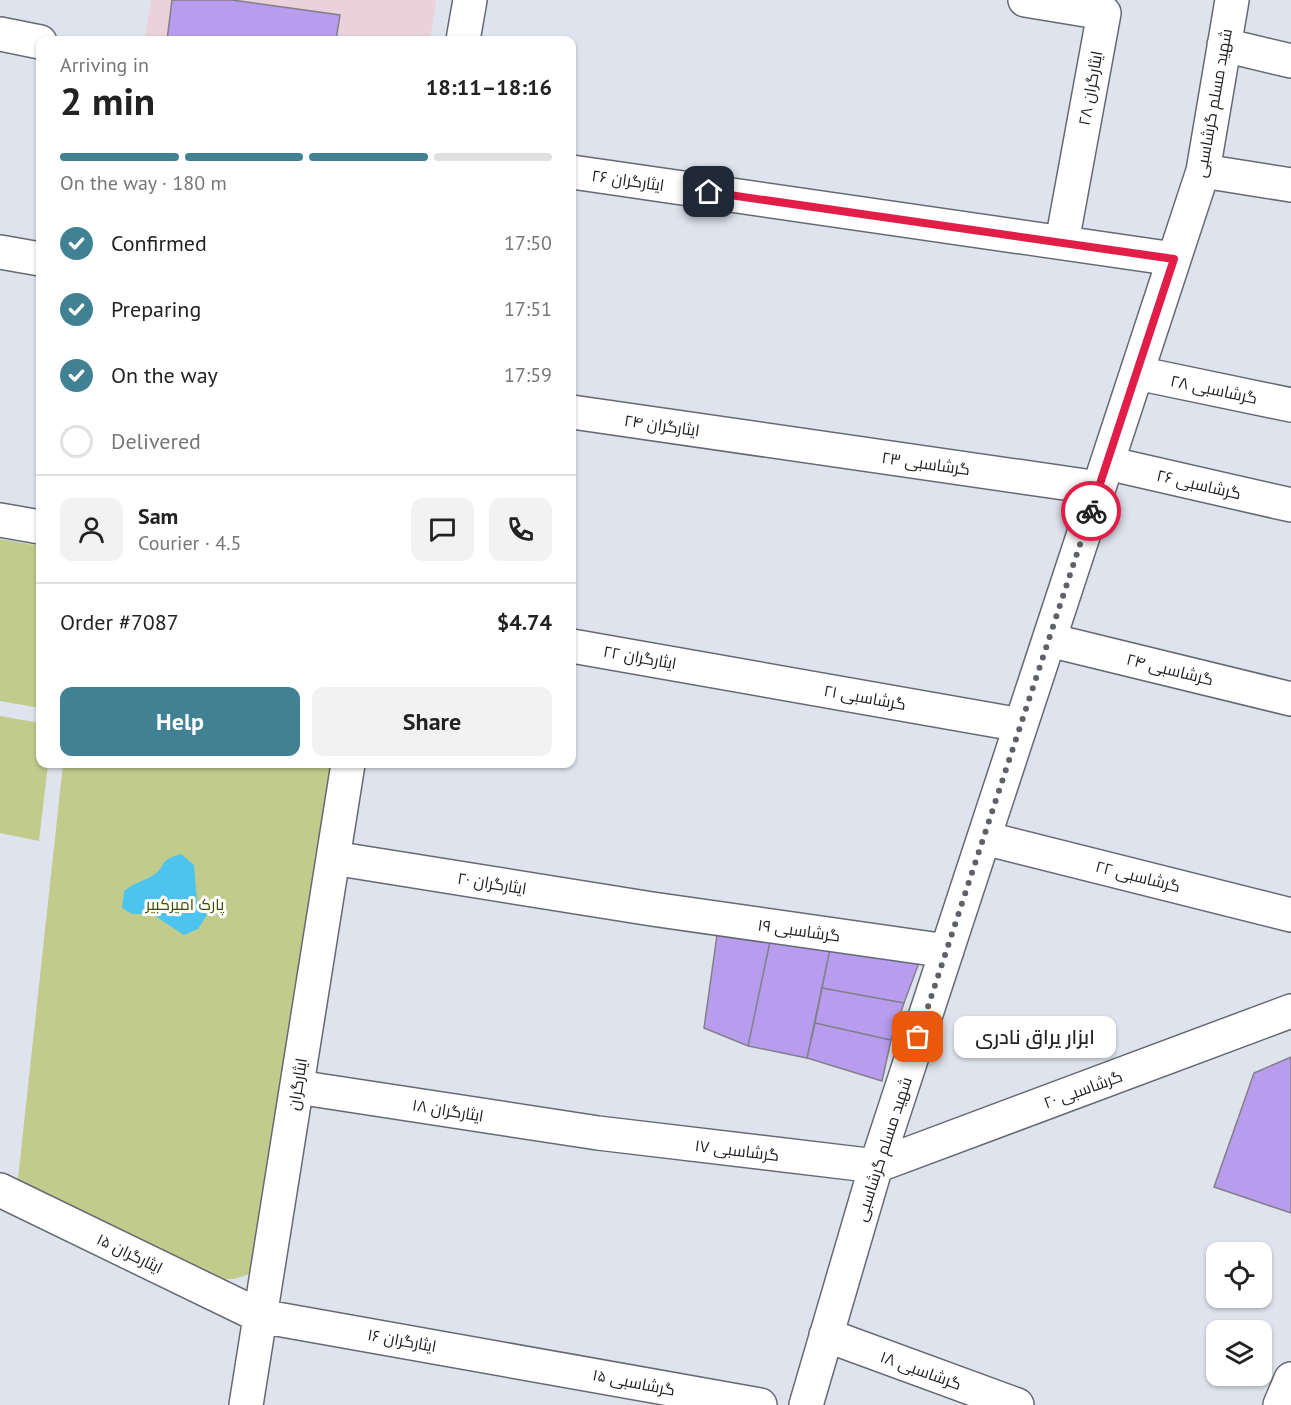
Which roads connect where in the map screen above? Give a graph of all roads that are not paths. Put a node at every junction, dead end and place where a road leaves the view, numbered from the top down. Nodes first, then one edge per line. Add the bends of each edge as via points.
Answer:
1 (470, 0) edge
2 (1025, 0) edge
3 (1232, 0) edge
4 (0, 33) edge
5 (465, 36) edge
6 (36, 41) edge
7 (1224, 45) junction
8 (1291, 61) edge
9 (1203, 171) junction
10 (576, 173) edge
11 (1291, 185) edge
12 (1062, 242) junction
13 (0, 252) edge
14 (36, 258) edge
15 (1174, 259) junction
16 (1137, 373) junction
17 (1291, 405) edge
18 (576, 413) edge
19 (752, 437) joint
20 (1103, 475) junction
21 (1291, 505) edge
22 (0, 520) edge
23 (36, 526) edge
24 (1049, 640) junction
25 (576, 647) edge
26 (709, 669) joint
27 (1291, 699) edge
28 (1021, 725) junction
29 (347, 768) edge
30 (984, 838) junction
31 (333, 858) junction
32 (651, 909) joint
33 (1291, 915) edge
34 (947, 951) junction
35 (1291, 1011) edge
36 (297, 1087) junction
37 (598, 1134) joint
38 (876, 1166) junction
39 (0, 1190) edge
40 (260, 1316) junction
41 (826, 1335) junction
42 (544, 1365) joint
43 (1291, 1379) edge
44 (246, 1405) edge
45 (760, 1405) edge
46 (806, 1405) edge
47 (1017, 1405) edge
48 (1281, 1405) edge

1 - 5 street
2 - 12 street, ایثارگران ۲۸ via 1104,13
3 - 7 street, شهید مسلم گرشاسبی
4 - 6 street
7 - 8 street
7 - 9 street, شهید مسلم گرشاسبی
9 - 11 street
9 - 15 street, شهید مسلم گرشاسبی
10 - 12 street, ایثارگران ۲۶
12 - 15 street, ایثارگران ۲۶
13 - 14 street
15 - 16 street, شهید مسلم گرشاسبی
16 - 17 street, گرشاسبی ۲۸
16 - 20 street, شهید مسلم گرشاسبی
18 - 19 street, ایثارگران ۲۴
19 - 20 street, گرشاسبی ۲۳
20 - 21 street, گرشاسبی ۲۶
20 - 24 street, شهید مسلم گرشاسبی
22 - 23 street
24 - 27 street, گرشاسبی ۲۴
24 - 28 street, شهید مسلم گرشاسبی
25 - 26 street, ایثارگران ۲۲
26 - 28 street, گرشاسبی ۲۱
28 - 30 street, شهید مسلم گرشاسبی
29 - 31 street, ایثارگران
30 - 33 street, گرشاسبی ۲۲
30 - 34 street, شهید مسلم گرشاسبی
31 - 32 street, ایثارگران ۲۰
31 - 36 street, ایثارگران
32 - 34 street, گرشاسبی ۱۹
34 - 38 street, شهید مسلم گرشاسبی
35 - 38 street, گرشاسبی ۲۰
36 - 37 street, ایثارگران ۱۸
36 - 40 street, ایثارگران
37 - 38 street, گرشاسبی ۱۷
38 - 41 street, شهید مسلم گرشاسبی
39 - 40 street, ایثارگران ۱۵
40 - 42 street, ایثارگران ۱۶
40 - 44 street, ایثارگران
41 - 46 street, شهید مسلم گرشاسبی
41 - 47 street, گرشاسبی ۱۸
42 - 45 street, گرشاسبی ۱۵
43 - 48 street

